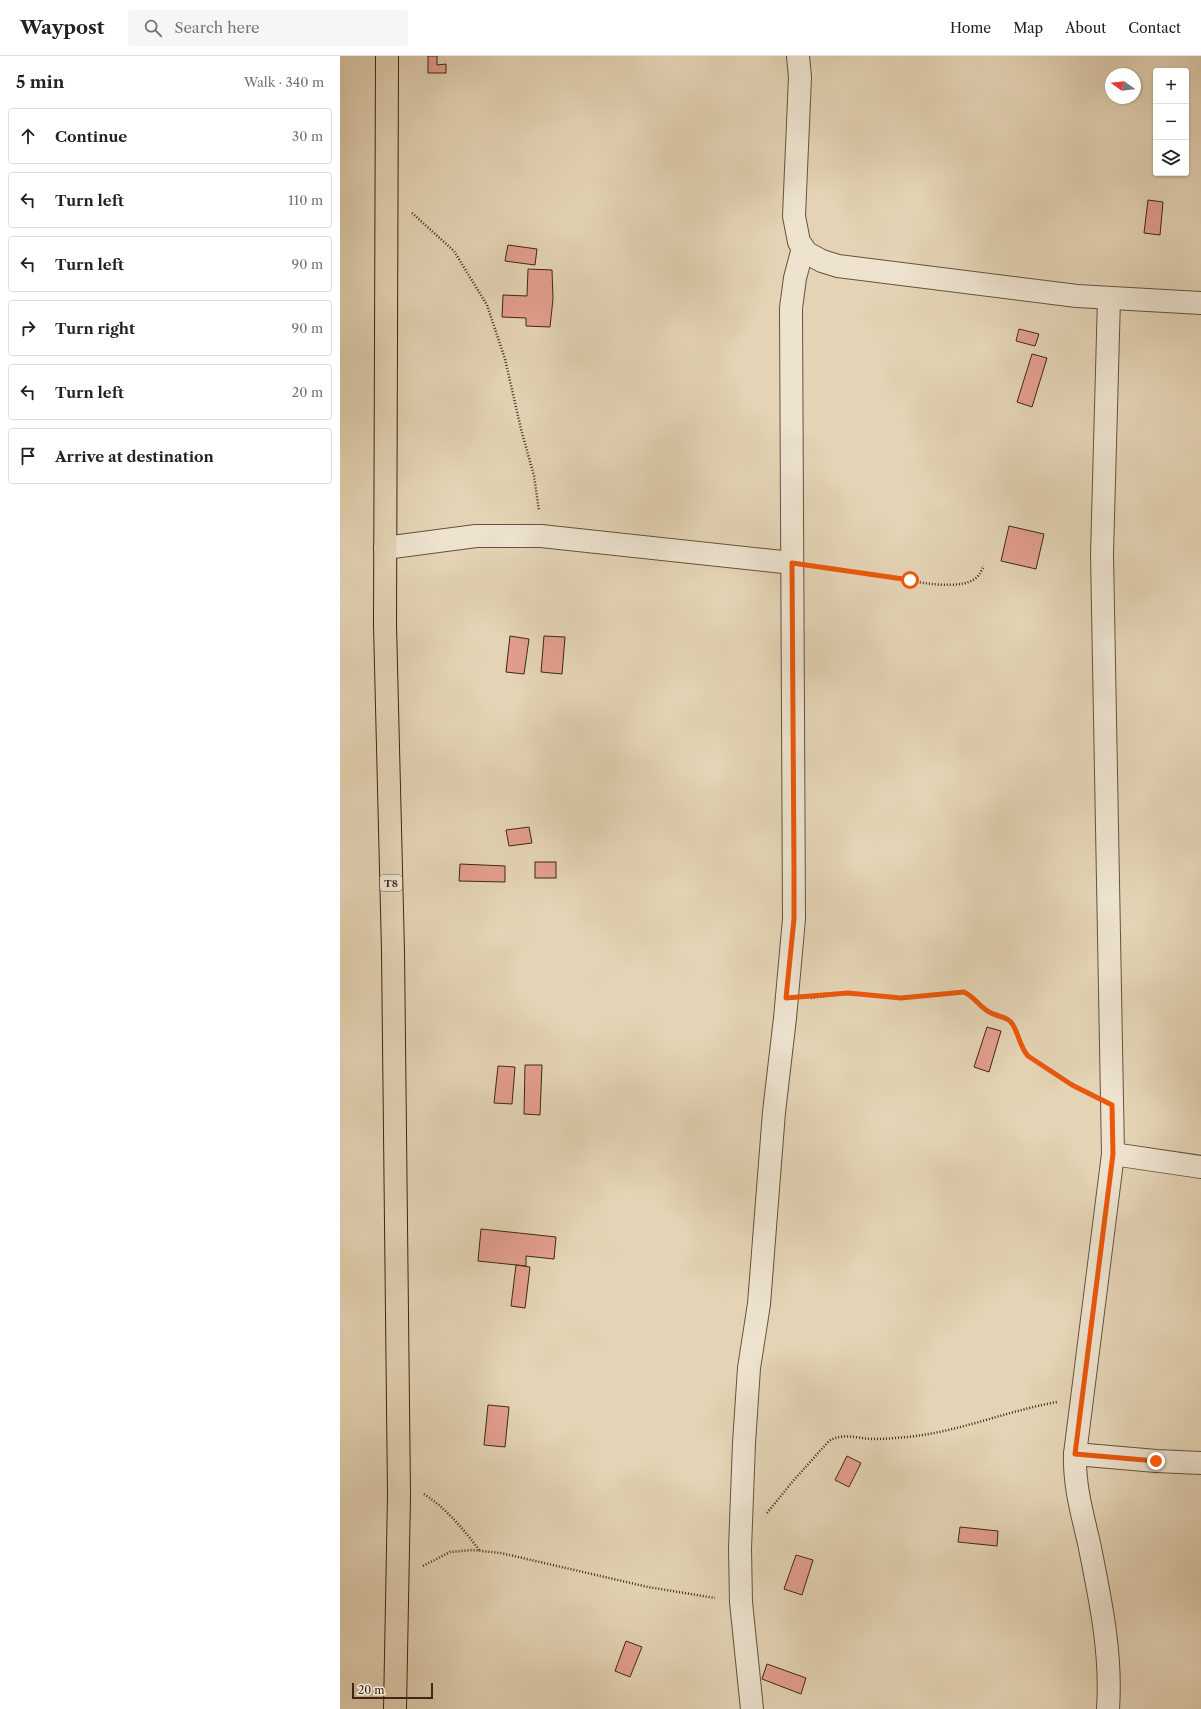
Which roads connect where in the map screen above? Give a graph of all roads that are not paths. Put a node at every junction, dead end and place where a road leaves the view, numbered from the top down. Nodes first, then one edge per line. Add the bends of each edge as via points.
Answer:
1 (387, 56) edge
2 (798, 56) edge
3 (803, 248) junction
4 (1109, 298) junction
5 (1201, 303) edge
6 (385, 548) junction
7 (792, 563) junction
8 (1113, 1154) junction
9 (1201, 1167) edge
10 (1075, 1454) junction
11 (1201, 1463) edge
12 (395, 1709) edge
13 (752, 1709) edge
14 (1108, 1709) edge

1 - 6 highway, T8
2 - 3 street via 800,77 794,216 799,242
3 - 4 street via 807,253 838,266
3 - 7 street via 791,308
4 - 5 street
4 - 8 street via 1102,554
6 - 7 street via 476,536 541,536
6 - 12 highway, T8 via 393,951 399,1495
7 - 13 street via 794,919 743,1450 741,1602
8 - 9 street
8 - 10 street
10 - 11 street
10 - 14 street via 1074,1476 1078,1501 1100,1600 1106,1644 1110,1684

